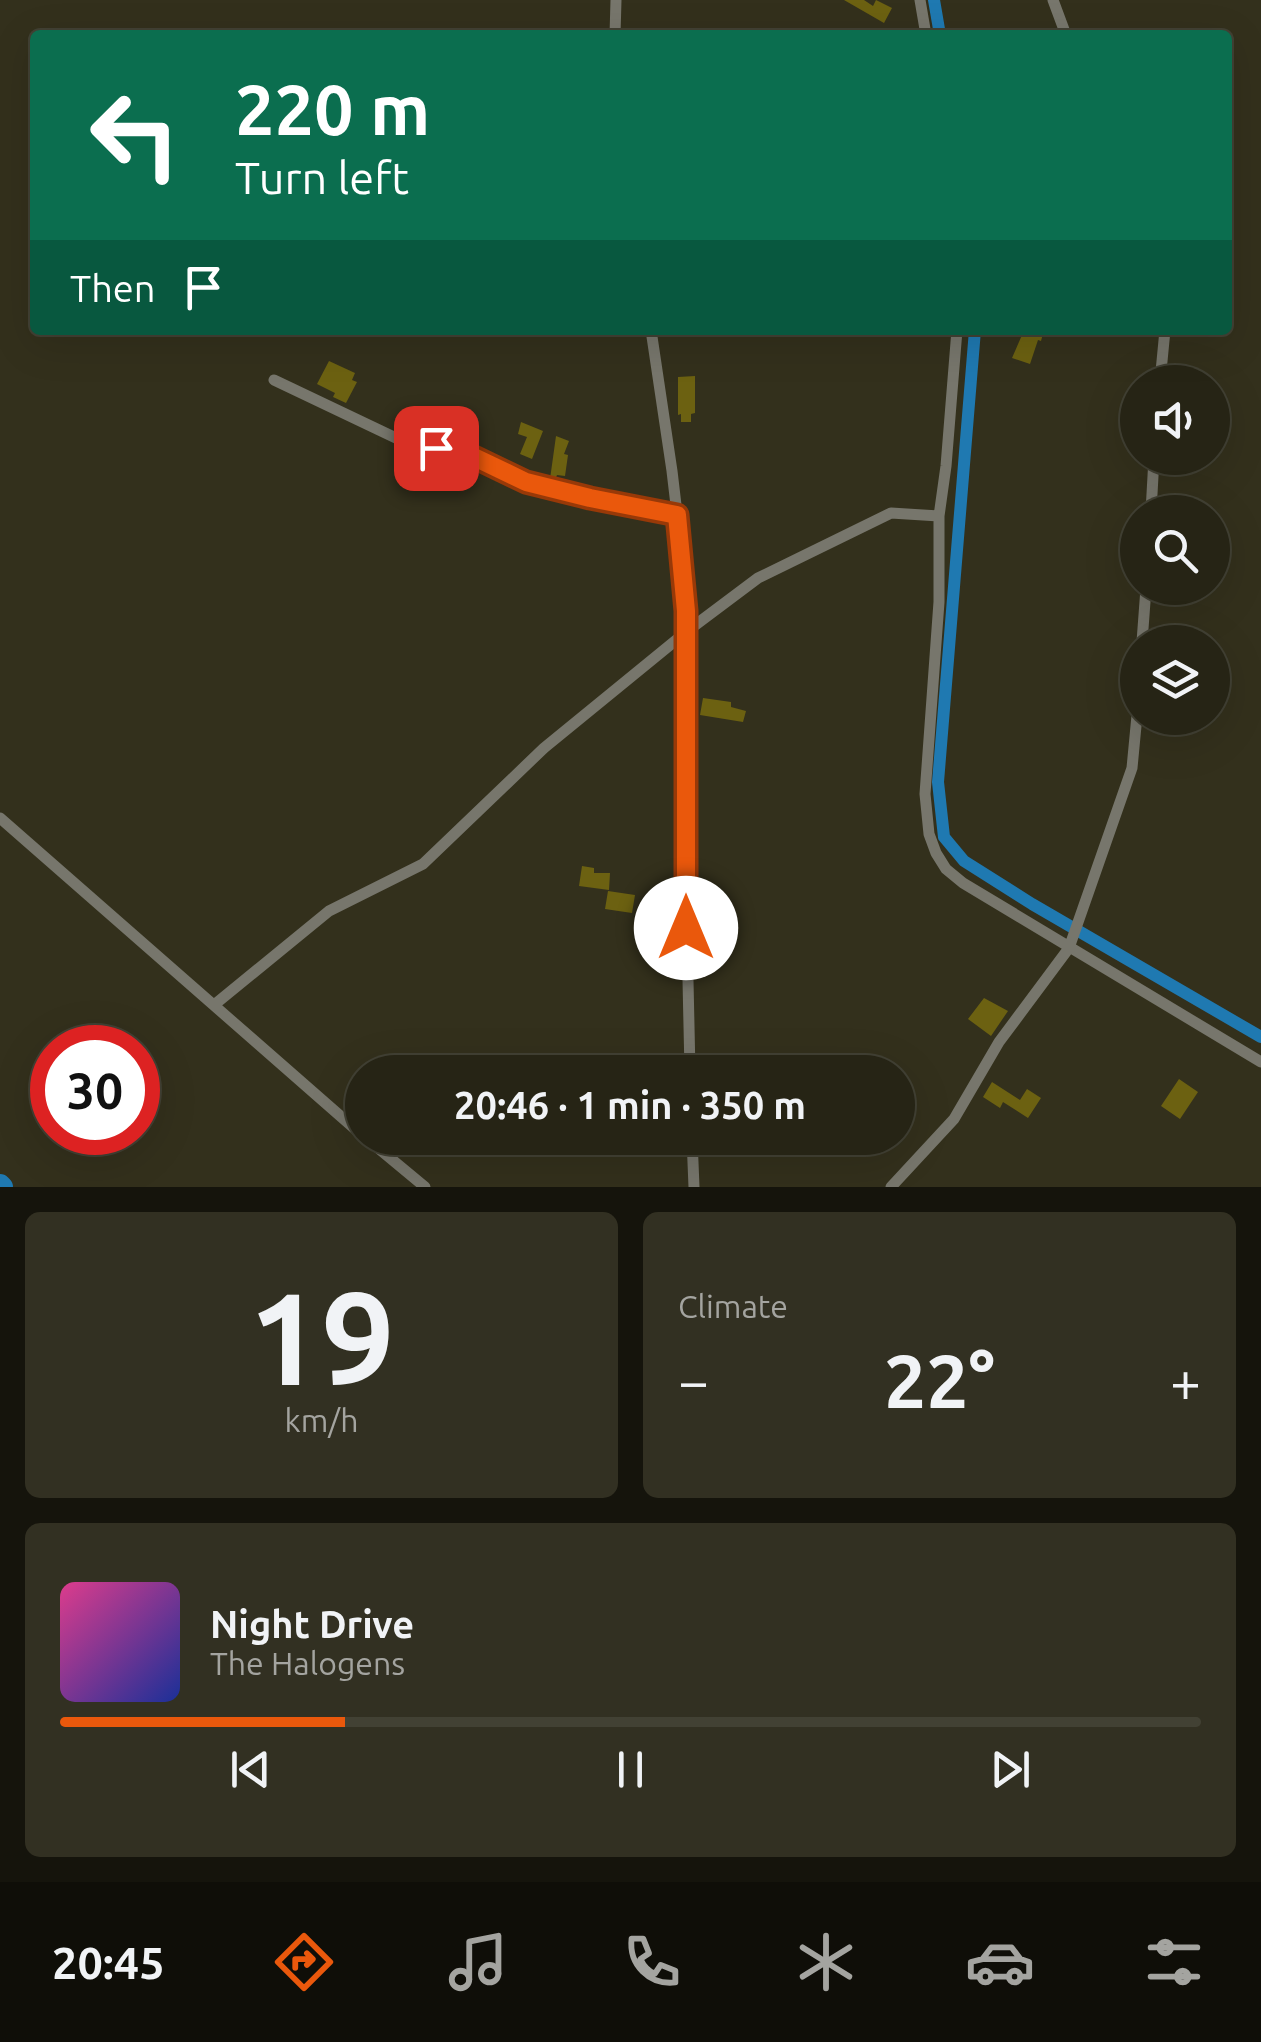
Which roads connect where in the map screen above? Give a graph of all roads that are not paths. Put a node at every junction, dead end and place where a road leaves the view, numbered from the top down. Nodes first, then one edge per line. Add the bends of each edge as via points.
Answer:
1 (616, 0) edge
2 (920, 0) edge
3 (1053, 0) edge
4 (614, 30) edge
5 (925, 30) edge
6 (1064, 30) edge
7 (652, 335) edge
8 (956, 335) edge
9 (1165, 335) edge
10 (1162, 365) edge
11 (274, 380) dead end
12 (677, 515) junction
13 (939, 516) junction
14 (686, 632) junction
15 (1135, 735) edge
16 (0, 818) edge
17 (1070, 948) junction
18 (214, 1004) junction
19 (690, 1055) edge
20 (1261, 1062) edge
21 (345, 1119) edge
22 (387, 1155) edge
23 (693, 1155) edge
24 (425, 1187) edge
25 (694, 1187) edge
26 (891, 1187) edge

1 - 4 street
2 - 5 street
3 - 6 street
7 - 12 street
8 - 13 street
9 - 10 street
11 - 12 street via 398,439 474,457 526,482
12 - 14 street
13 - 14 street via 891,514 850,532 758,578
13 - 17 street via 925,794 929,834 946,868 963,883
14 - 18 street via 544,748 423,864 330,911
14 - 19 street
15 - 17 street via 1132,768
16 - 18 street
17 - 20 street
17 - 26 street via 999,1042 954,1119
18 - 21 street
22 - 24 street
23 - 25 street

